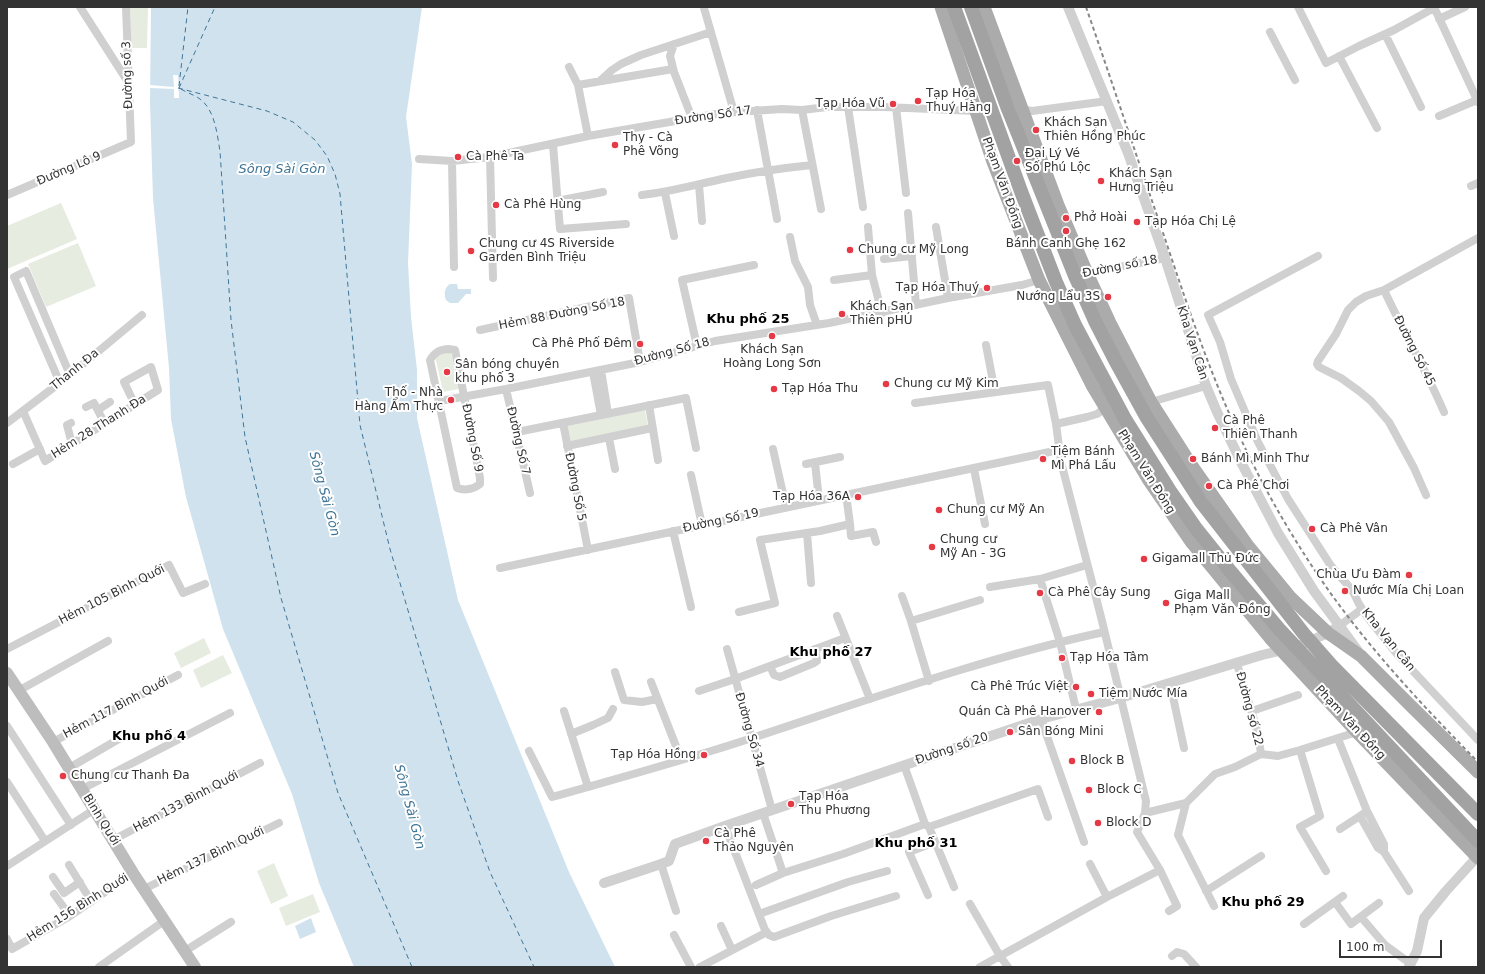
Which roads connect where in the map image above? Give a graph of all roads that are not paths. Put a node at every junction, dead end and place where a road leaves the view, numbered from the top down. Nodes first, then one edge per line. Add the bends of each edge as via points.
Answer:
1 (80, 7) edge
2 (126, 7) edge
3 (941, 7) edge
4 (954, 7) edge
5 (971, 7) edge
6 (984, 7) edge
7 (1068, 7) edge
8 (1298, 7) edge
9 (1465, 7) edge
10 (704, 8) edge
11 (1434, 8) edge
12 (1439, 19) junction
13 (711, 32) junction
14 (1270, 32) dead end
15 (1385, 34) junction
16 (674, 44) junction
17 (1339, 56) junction
18 (569, 67) dead end
19 (673, 69) junction
20 (601, 80) junction
21 (1295, 80) dead end
22 (129, 83) junction
23 (578, 85) junction
24 (1107, 101) junction
25 (1477, 101) edge
26 (848, 107) junction
27 (896, 107) junction
28 (1421, 107) dead end
29 (1015, 109) junction
30 (757, 110) junction
31 (802, 110) junction
32 (976, 111) junction
33 (734, 112) junction
34 (992, 112) junction
35 (1439, 116) dead end
36 (692, 118) junction
37 (1377, 128) dead end
38 (588, 136) junction
39 (131, 142) joint
40 (553, 145) junction
41 (490, 157) junction
42 (419, 159) dead end
43 (452, 161) junction
44 (812, 164) junction
45 (769, 170) junction
46 (698, 185) junction
47 (603, 192) dead end
48 (665, 193) junction
49 (906, 193) dead end
50 (7, 195) edge
51 (642, 195) dead end
52 (557, 201) junction
53 (863, 207) dead end
54 (821, 209) dead end
55 (908, 213) dead end
56 (777, 220) dead end
57 (702, 221) dead end
58 (626, 224) dead end
59 (868, 227) dead end
60 (936, 227) dead end
61 (674, 236) dead end
62 (790, 237) dead end
63 (1478, 238) edge
64 (912, 256) junction
65 (1318, 256) dead end
66 (1165, 258) junction
67 (884, 259) dead end
68 (754, 265) dead end
69 (454, 268) dead end
70 (872, 275) junction
71 (1081, 275) junction
72 (493, 278) dead end
73 (834, 280) dead end
74 (1039, 280) junction
75 (1384, 290) junction
76 (948, 298) junction
77 (916, 305) junction
78 (42, 309) junction
79 (882, 313) junction
80 (30, 315) junction
81 (142, 315) dead end
82 (817, 325) junction
83 (480, 330) dead end
84 (986, 345) dead end
85 (697, 346) junction
86 (640, 362) junction
87 (597, 371) junction
88 (70, 375) junction
89 (60, 383) junction
90 (1206, 386) junction
91 (506, 389) junction
92 (995, 392) junction
93 (464, 397) junction
94 (440, 401) junction
95 (110, 402) dead end
96 (1151, 402) junction
97 (915, 403) dead end
98 (1110, 404) junction
99 (135, 405) junction
100 (649, 405) junction
101 (86, 407) dead end
102 (98, 410) junction
103 (23, 411) junction
104 (7, 412) edge
105 (1444, 412) dead end
106 (605, 414) junction
107 (9, 422) edge
108 (71, 423) dead end
109 (563, 423) junction
110 (105, 424) junction
111 (1056, 424) junction
112 (652, 428) junction
113 (517, 432) junction
114 (609, 438) junction
115 (72, 444) junction
116 (567, 446) junction
117 (696, 448) dead end
118 (773, 449) dead end
119 (40, 450) junction
120 (1059, 450) junction
121 (840, 457) dead end
122 (658, 460) dead end
123 (815, 463) junction
124 (12, 464) dead end
125 (806, 464) dead end
126 (615, 469) dead end
127 (974, 469) junction
128 (691, 475) dead end
129 (530, 493) dead end
130 (846, 494) junction
131 (1426, 495) dead end
132 (820, 500) junction
133 (786, 507) junction
134 (850, 524) junction
135 (985, 524) dead end
136 (702, 525) junction
137 (673, 531) junction
138 (807, 533) junction
139 (876, 542) dead end
140 (588, 550) junction
141 (1087, 565) junction
142 (500, 568) dead end
143 (1227, 577) junction
144 (1040, 579) junction
145 (811, 583) dead end
146 (205, 584) dead end
147 (990, 587) dead end
148 (902, 596) dead end
149 (980, 600) dead end
150 (691, 607) dead end
151 (1362, 609) junction
152 (739, 612) dead end
153 (837, 616) dead end
154 (912, 620) junction
155 (1339, 626) junction
156 (1104, 632) junction
157 (1328, 633) junction
158 (845, 638) junction
159 (108, 640) dead end
160 (1060, 642) junction
161 (1311, 642) junction
162 (1296, 648) junction
163 (7, 649) edge
164 (727, 649) dead end
165 (815, 649) junction
166 (1282, 652) junction
167 (1362, 656) junction
168 (1236, 664) junction
169 (770, 666) junction
170 (615, 672) dead end
171 (7, 673) edge
172 (178, 675) dead end
173 (735, 679) junction
174 (928, 681) junction
175 (650, 682) dead end
176 (1170, 683) junction
177 (18, 691) junction
178 (699, 691) dead end
179 (1298, 695) dead end
180 (1120, 698) junction
181 (657, 699) junction
182 (870, 699) junction
183 (613, 709) dead end
184 (1076, 709) junction
185 (564, 711) dead end
186 (1252, 711) junction
187 (230, 713) dead end
188 (1041, 719) junction
189 (7, 726) edge
190 (1357, 732) junction
191 (571, 734) junction
192 (124, 736) dead end
193 (752, 738) junction
194 (1338, 739) junction
195 (1478, 740) edge
196 (53, 742) junction
197 (1184, 748) dead end
198 (1300, 750) junction
199 (529, 752) dead end
200 (1261, 754) junction
201 (681, 759) junction
202 (260, 763) dead end
203 (904, 765) junction
204 (69, 768) junction
205 (1478, 772) edge
206 (7, 782) edge
207 (588, 787) junction
208 (82, 790) junction
209 (1186, 803) junction
210 (94, 809) junction
211 (768, 812) junction
212 (1145, 813) junction
213 (1363, 814) junction
214 (1478, 814) edge
215 (1048, 816) dead end
216 (279, 823) dead end
217 (71, 825) junction
218 (927, 825) junction
219 (725, 826) junction
220 (1340, 829) dead end
221 (113, 840) junction
222 (45, 841) junction
223 (1478, 841) edge
224 (935, 842) junction
225 (1084, 842) dead end
226 (1261, 856) dead end
227 (1478, 857) edge
228 (661, 864) junction
229 (1090, 864) dead end
230 (69, 865) dead end
231 (7, 866) edge
232 (1160, 870) junction
233 (887, 871) dead end
234 (1326, 871) dead end
235 (133, 873) junction
236 (783, 873) junction
237 (53, 877) dead end
238 (80, 882) junction
239 (604, 883) dead end
240 (756, 885) dead end
241 (954, 887) dead end
242 (144, 889) junction
243 (1410, 891) dead end
244 (1206, 892) junction
245 (54, 894) dead end
246 (928, 895) dead end
247 (896, 896) dead end
248 (1106, 896) junction
249 (1343, 896) dead end
250 (91, 901) junction
251 (1335, 902) junction
252 (1379, 903) dead end
253 (970, 904) dead end
254 (1214, 906) dead end
255 (676, 911) dead end
256 (1170, 911) dead end
257 (759, 914) junction
258 (70, 916) junction
259 (1361, 917) junction
260 (164, 921) junction
261 (231, 922) dead end
262 (1304, 924) dead end
263 (721, 926) dead end
264 (767, 932) junction
265 (674, 935) dead end
266 (7, 939) edge
267 (732, 950) junction
268 (184, 951) junction
269 (1000, 956) junction
270 (1172, 956) dead end
271 (1410, 965) edge
272 (99, 967) edge
273 (195, 967) edge
274 (691, 967) edge
275 (700, 967) edge
276 (980, 967) edge
277 (1008, 967) edge
278 (1196, 967) edge

1 - 22 street
2 - 22 street, Đường số 3
3 - 32 main road, Phạm Văn Đồng
4 - 34 highway, Phạm Văn Đồng
5 - 29 highway via 993,67
6 - 29 main road
7 - 24 street, Kha Vạn Cân
8 - 17 street via 1326,63
9 - 12 street
10 - 13 street
11 - 12 street
11 - 15 street
12 - 25 street
13 - 16 street
13 - 33 street
14 - 21 street
15 - 17 street
15 - 28 street
16 - 19 street via 670,56
16 - 20 street via 621,64
17 - 37 street
18 - 23 street
19 - 20 street
19 - 36 street
20 - 23 street
22 - 39 street, Đường số 3
23 - 38 street
24 - 29 street via 1032,111
24 - 66 street, Kha Vạn Cân
25 - 35 street
26 - 27 street, Đường Số 17
26 - 31 street, Đường Số 17
26 - 53 street
27 - 32 street, Đường Số 17
27 - 49 street
29 - 71 highway
30 - 31 street, Đường Số 17
30 - 33 street, Đường Số 17
30 - 45 street
31 - 44 street
32 - 34 main road
32 - 74 main road, Phạm Văn Đồng
33 - 36 street, Đường Số 17
34 - 98 highway, Phạm Văn Đồng via 1056,282
36 - 38 street, Đường Số 17
38 - 40 street, Đường Số 17
39 - 50 street, Đường Lô 9
40 - 41 street, Đường Số 17
40 - 52 street
41 - 43 street, Đường Số 17
41 - 72 street
42 - 43 street, Đường Số 17
43 - 69 street
44 - 45 street
44 - 54 street
45 - 46 street
45 - 56 street
46 - 48 street
46 - 57 street
47 - 52 street
48 - 51 street
48 - 61 street
52 - 58 street via 560,229
55 - 64 street
59 - 70 street
60 - 76 street
62 - 82 street via 795,260 808,287 810,305
63 - 75 street
64 - 67 street
64 - 77 street
65 - 151 street, Kha Vạn Cân via 1208,315 1220,342 1231,379 1288,499 1331,566 1352,590
66 - 71 street, Đường số 18
66 - 90 street, Kha Vạn Cân
68 - 85 street via 682,280
70 - 73 street
70 - 79 street
71 - 96 main road via 1110,323
71 - 161 highway via 1095,321 1130,389 1186,480
74 - 76 street, Đường Số 18
74 - 98 main road, Phạm Văn Đồng via 1093,387
75 - 105 street, Đường Số 45
75 - 131 street via 1366,296 1348,310 1318,364 1359,391 1389,422
76 - 77 street, Đường Số 18
77 - 79 street, Đường Số 18
78 - 80 street
78 - 80 street via 26,272 14,277
78 - 88 street
79 - 82 street, Đường Số 18
80 - 89 street
81 - 88 street, Thanh Đa
82 - 85 street, Đường Số 18
83 - 86 street, Hẻm 88 Đường Số 18 via 629,298
84 - 92 street
85 - 86 street, Đường Số 18
86 - 87 street, Đường Số 18
87 - 91 street, Đường Số 18
87 - 106 street
88 - 89 street, Thanh Đa
89 - 103 street, Thanh Đa
90 - 96 street
90 - 155 street, Kha Vạn Cân via 1238,458 1278,533
91 - 93 street, Đường Số 18
91 - 113 street, Đường Số 7
92 - 97 street
92 - 111 street via 1048,385
93 - 94 street, Đường Số 18
93 - 94 street, Đường Số 9 via 455,350 440,350 430,360
93 - 94 street, Đường Số 9 via 480,478 480,484 475,488 458,488
95 - 102 street
96 - 157 main road via 1248,546 1290,596
98 - 111 street via 1097,414
98 - 143 highway, Phạm Văn Đồng via 1129,426
99 - 99 street, Hẻm 28 Thanh Đa via 158,390 151,367 124,382
99 - 110 street, Hẻm 28 Thanh Đa
100 - 106 street
100 - 112 street
100 - 117 street via 686,398
101 - 102 street via 94,403
102 - 110 street
103 - 107 street, Thanh Đa
103 - 119 street, Hẻm 28 Thanh Đa
104 - 107 street
106 - 109 street
108 - 115 street via 67,425
109 - 113 street
109 - 116 street, Đường Số 5
110 - 115 street, Hẻm 28 Thanh Đa
111 - 120 street
112 - 114 street
112 - 122 street
113 - 129 street, Đường Số 7
114 - 116 street
114 - 126 street
115 - 119 street, Hẻm 28 Thanh Đa via 46,461
116 - 140 street, Đường Số 5
118 - 133 street
119 - 124 street
120 - 127 street, Đường Số 19
120 - 141 street
121 - 123 street
123 - 125 street
123 - 132 street
127 - 130 street, Đường Số 19
127 - 135 street
128 - 136 street
130 - 132 street, Đường Số 19
130 - 134 street
132 - 133 street, Đường Số 19
133 - 136 street, Đường Số 19
134 - 138 street
134 - 139 street via 851,536 873,532
136 - 137 street, Đường Số 19
137 - 140 street, Đường Số 19
137 - 150 street
138 - 145 street
138 - 152 street via 760,540 775,603
140 - 142 street, Đường Số 19
141 - 144 street
141 - 156 street
143 - 162 highway, Phạm Văn Đồng
143 - 166 main road, Phạm Văn Đồng
144 - 147 street
144 - 160 street
146 - 163 street, Hẻm 105 Bình Quới via 184,593 169,565
148 - 154 street
149 - 154 street
151 - 155 street
151 - 195 street, Kha Vạn Cân via 1397,654
153 - 158 street
154 - 174 street
155 - 157 street, Đường số 20
155 - 167 street, Kha Vạn Cân
156 - 160 street
156 - 180 street
157 - 161 street, Đường số 20
157 - 167 main road
158 - 165 street
158 - 182 street
159 - 177 street
160 - 174 street
160 - 184 street
161 - 162 street, Đường số 20
161 - 214 highway
162 - 166 street, Đường số 20
162 - 223 highway, Phạm Văn Đồng
164 - 173 street, Đường Số 34
165 - 169 street
165 - 169 street via 817,661 800,669 780,676 774,675
166 - 168 street, Đường số 20 via 1262,655
166 - 190 main road, Phạm Văn Đồng
167 - 205 main road
168 - 176 street, Đường số 20
168 - 186 street, Đường số 22
169 - 173 street
170 - 181 street via 624,700 642,702
171 - 177 main road, Bình Quới
172 - 196 street, Hẻm 117 Bình Quới
173 - 178 street
173 - 193 street, Đường Số 34
174 - 182 street
175 - 181 street
176 - 180 street, Đường số 20
176 - 197 street
177 - 196 main road, Bình Quới
179 - 186 street
180 - 184 street, Đường số 20
180 - 212 street via 1146,801
181 - 201 street
182 - 193 street
183 - 191 street via 608,718
184 - 188 street, Đường số 20
185 - 191 street
186 - 200 street, Đường số 22
187 - 208 street
188 - 203 street, Đường số 20
188 - 225 street
189 - 217 street
190 - 194 street, Đường số 22
190 - 227 main road, Phạm Văn Đồng
191 - 207 street
192 - 204 street
193 - 201 street
193 - 211 street, Đường Số 34
194 - 198 street, Đường số 22
194 - 213 street
196 - 204 main road, Bình Quới
198 - 200 street, Đường số 22 via 1278,756
198 - 234 street via 1320,816 1300,827
199 - 207 street via 552,797
200 - 209 street, Đường số 22 via 1235,768 1215,774
201 - 207 street
202 - 221 street, Hẻm 133 Bình Quới
203 - 211 street, Đường số 20
203 - 218 street
204 - 208 main road, Bình Quới
206 - 222 street
208 - 210 main road, Bình Quới
209 - 212 street
209 - 244 street via 1178,835
210 - 217 street
210 - 221 main road, Bình Quới
211 - 219 street, Đường số 20
211 - 236 street, Đường Số 34
212 - 232 street via 1137,832
213 - 220 street
213 - 243 street via 1384,844 1384,852
215 - 218 street via 1037,789
216 - 242 street, Hẻm 137 Bình Quới
217 - 222 street
218 - 224 street
218 - 236 street
219 - 228 street, Đường số 20 via 675,844 669,861
219 - 257 street
221 - 235 main road, Bình Quới
222 - 231 street
224 - 241 street
224 - 246 street via 909,852
226 - 244 street
227 - 271 street via 1424,918 1417,952
228 - 239 street
228 - 255 street
229 - 248 street
230 - 238 street
232 - 248 street
232 - 256 street via 1177,906
233 - 257 street
235 - 242 main road, Bình Quới
235 - 250 street, Hẻm 156 Bình Quới
236 - 240 street
237 - 238 street via 64,893
238 - 250 street
242 - 260 main road, Bình Quới
244 - 254 street
245 - 258 street
247 - 264 street via 831,916 783,935 774,937
248 - 269 street
249 - 251 street
250 - 258 street, Hẻm 156 Bình Quới
251 - 259 street via 1351,924
251 - 262 street
252 - 259 street
253 - 269 street
257 - 264 street
258 - 266 street, Hẻm 156 Bình Quới via 12,949
259 - 271 street via 1385,945
260 - 268 main road, Bình Quới
260 - 272 street
261 - 268 street
263 - 267 street
264 - 267 street
265 - 274 street
267 - 275 street
268 - 273 main road, Bình Quới
269 - 276 street
269 - 277 street
270 - 278 street via 1177,952 1184,954

